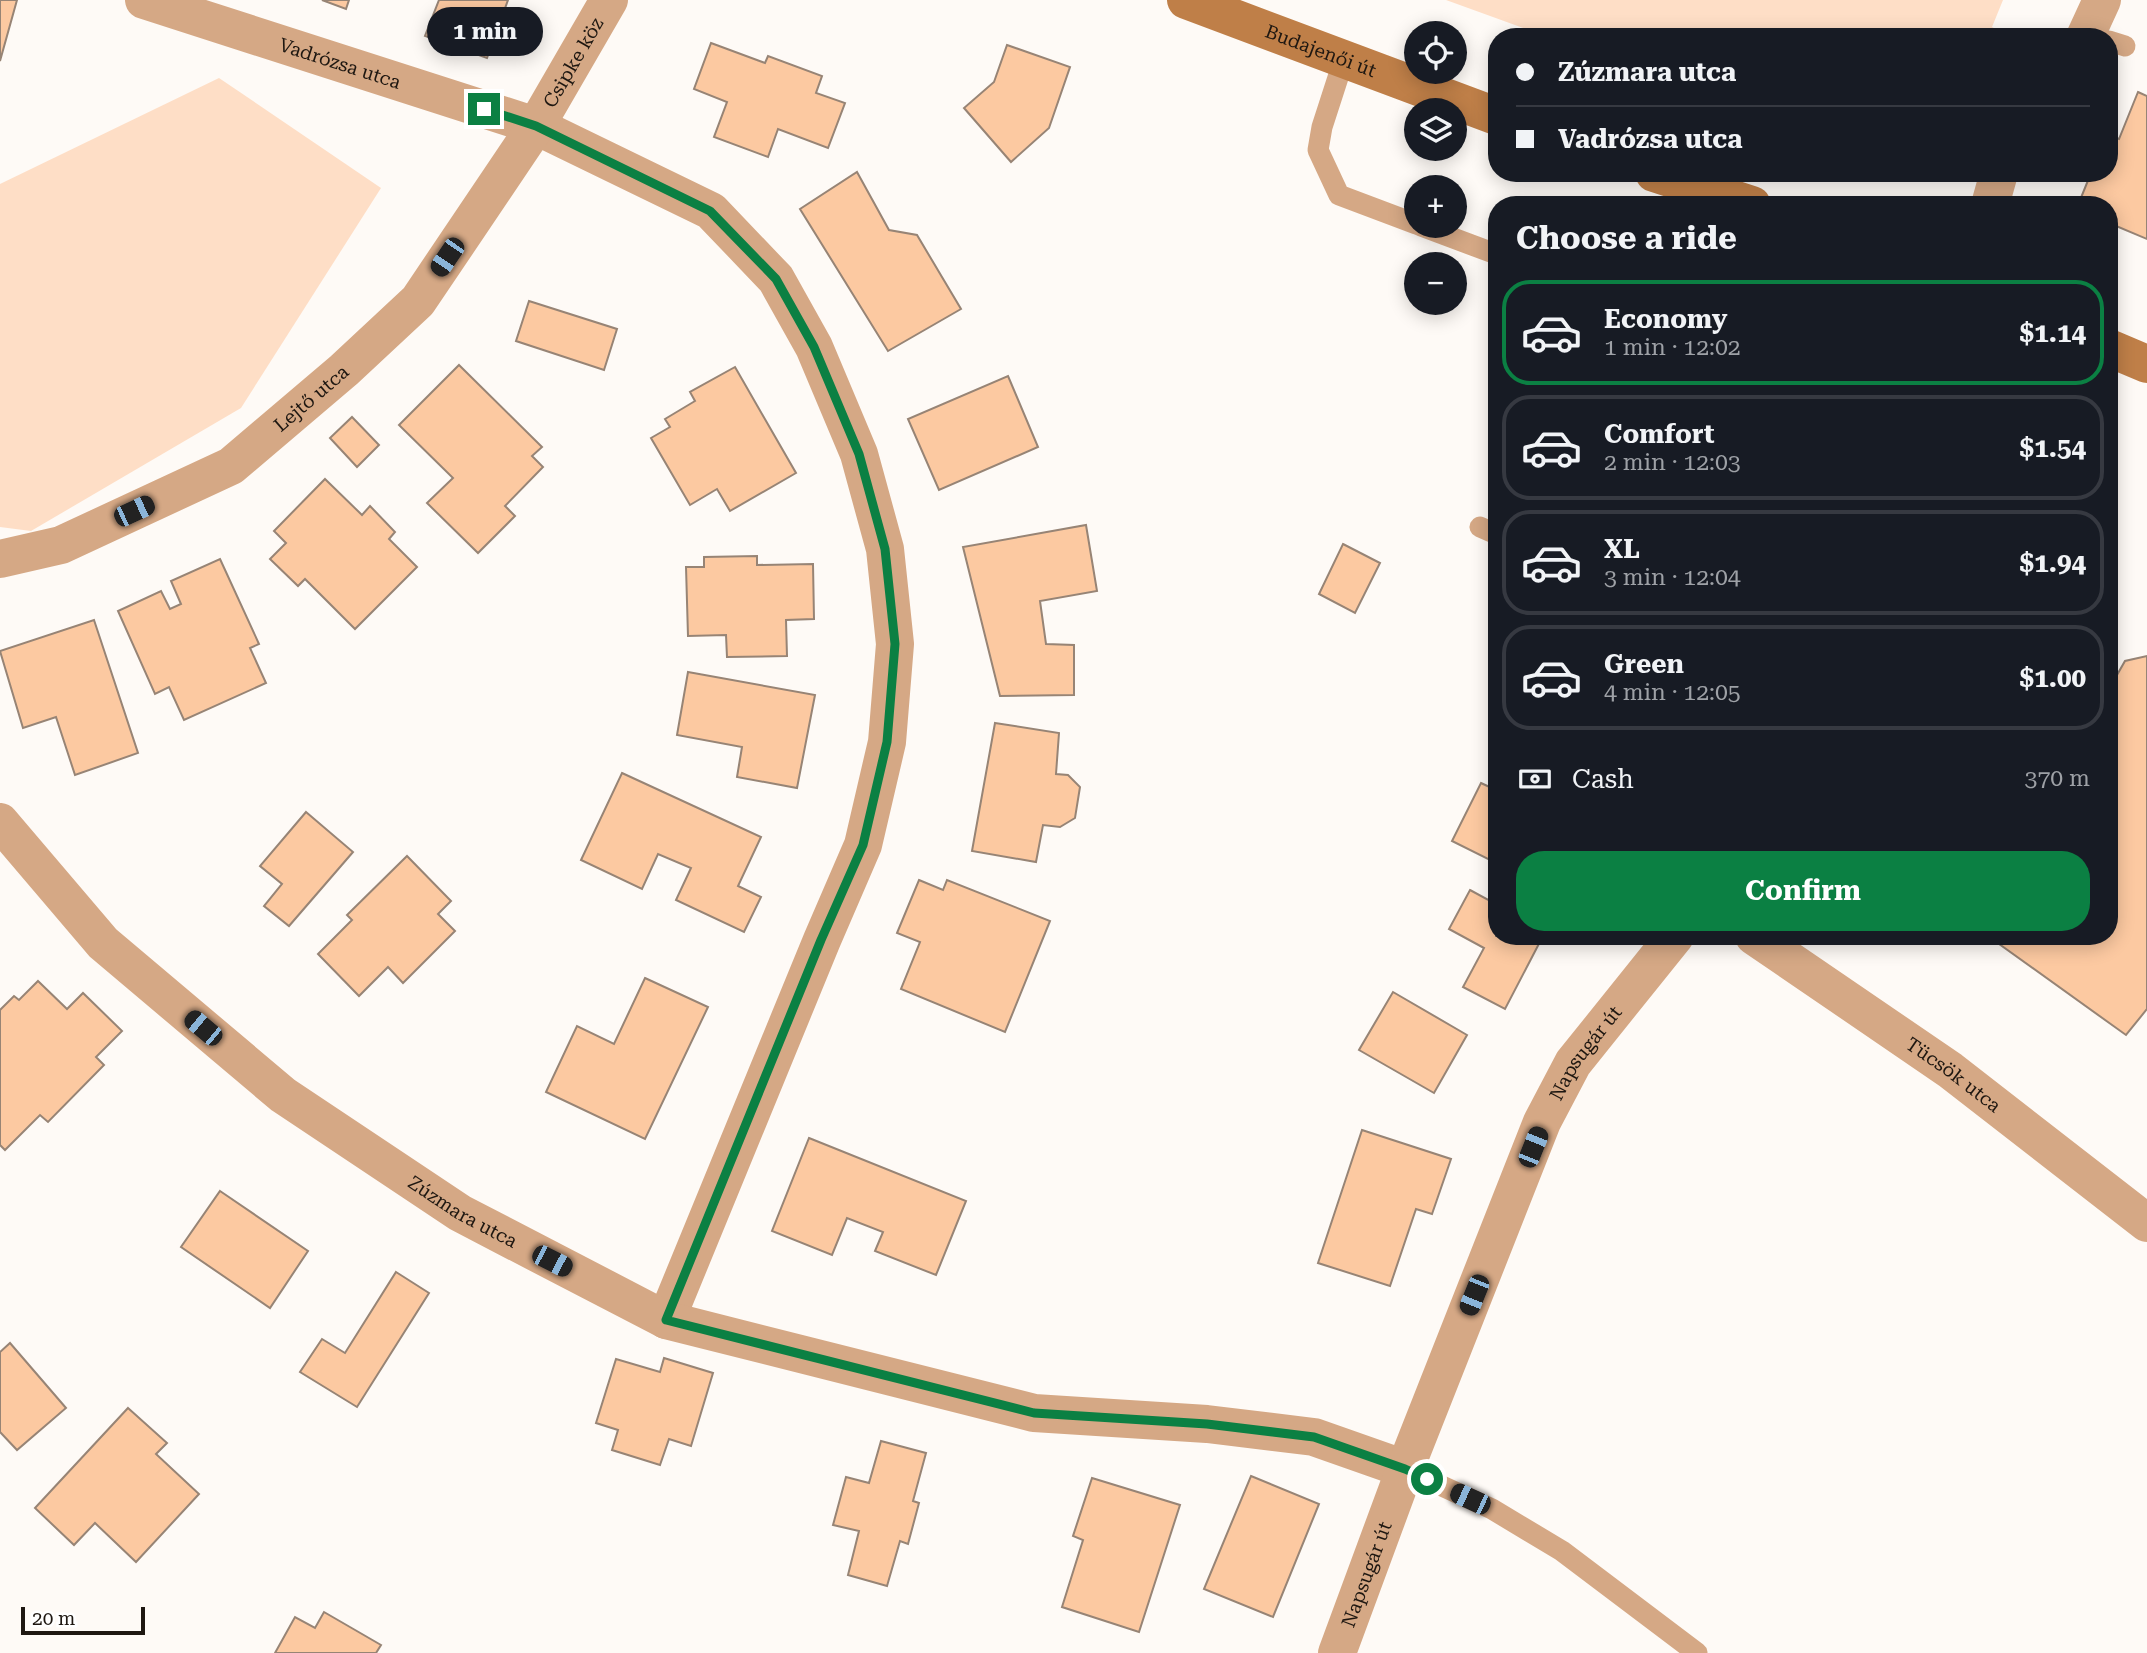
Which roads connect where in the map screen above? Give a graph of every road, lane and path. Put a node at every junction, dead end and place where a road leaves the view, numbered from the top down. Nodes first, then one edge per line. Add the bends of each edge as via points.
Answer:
1 (144, 0) edge
2 (608, 0) edge
3 (1185, 0) edge
4 (1344, 59) junction
5 (1488, 113) edge
6 (536, 126) junction
7 (1682, 182) edge
8 (1724, 196) edge
9 (1404, 219) edge
10 (1453, 238) edge
11 (1488, 251) edge
12 (2118, 352) edge
13 (2147, 364) edge
14 (0, 559) edge
15 (0, 822) edge
16 (1668, 945) edge
17 (1767, 945) edge
18 (2147, 1223) edge
19 (666, 1320) junction
20 (1405, 1469) junction
21 (1337, 1653) edge
22 (1697, 1653) edge

1 - 6 street, Vadrózsa utca
2 - 6 street, Csipke köz
3 - 4 main road, Budajenői út
4 - 5 main road, Budajenői út
4 - 9 lane via 1318,150 1339,195
6 - 14 street, Lejtő utca via 418,300 231,466 61,545
6 - 19 street, Vadrózsa utca via 710,211 776,279 814,347 859,454 885,549 895,644 888,730 863,845
7 - 8 main road
10 - 11 lane
12 - 13 main road
15 - 19 street, Zúzmara utca via 103,943 283,1095 460,1213
16 - 20 street, Napsugár út via 1573,1063 1542,1122
17 - 18 street, Tücsök utca via 1950,1070
19 - 20 street, Zúzmara utca via 1034,1413 1207,1424 1314,1437
20 - 21 street, Napsugár út
20 - 22 lane via 1492,1509 1562,1551

